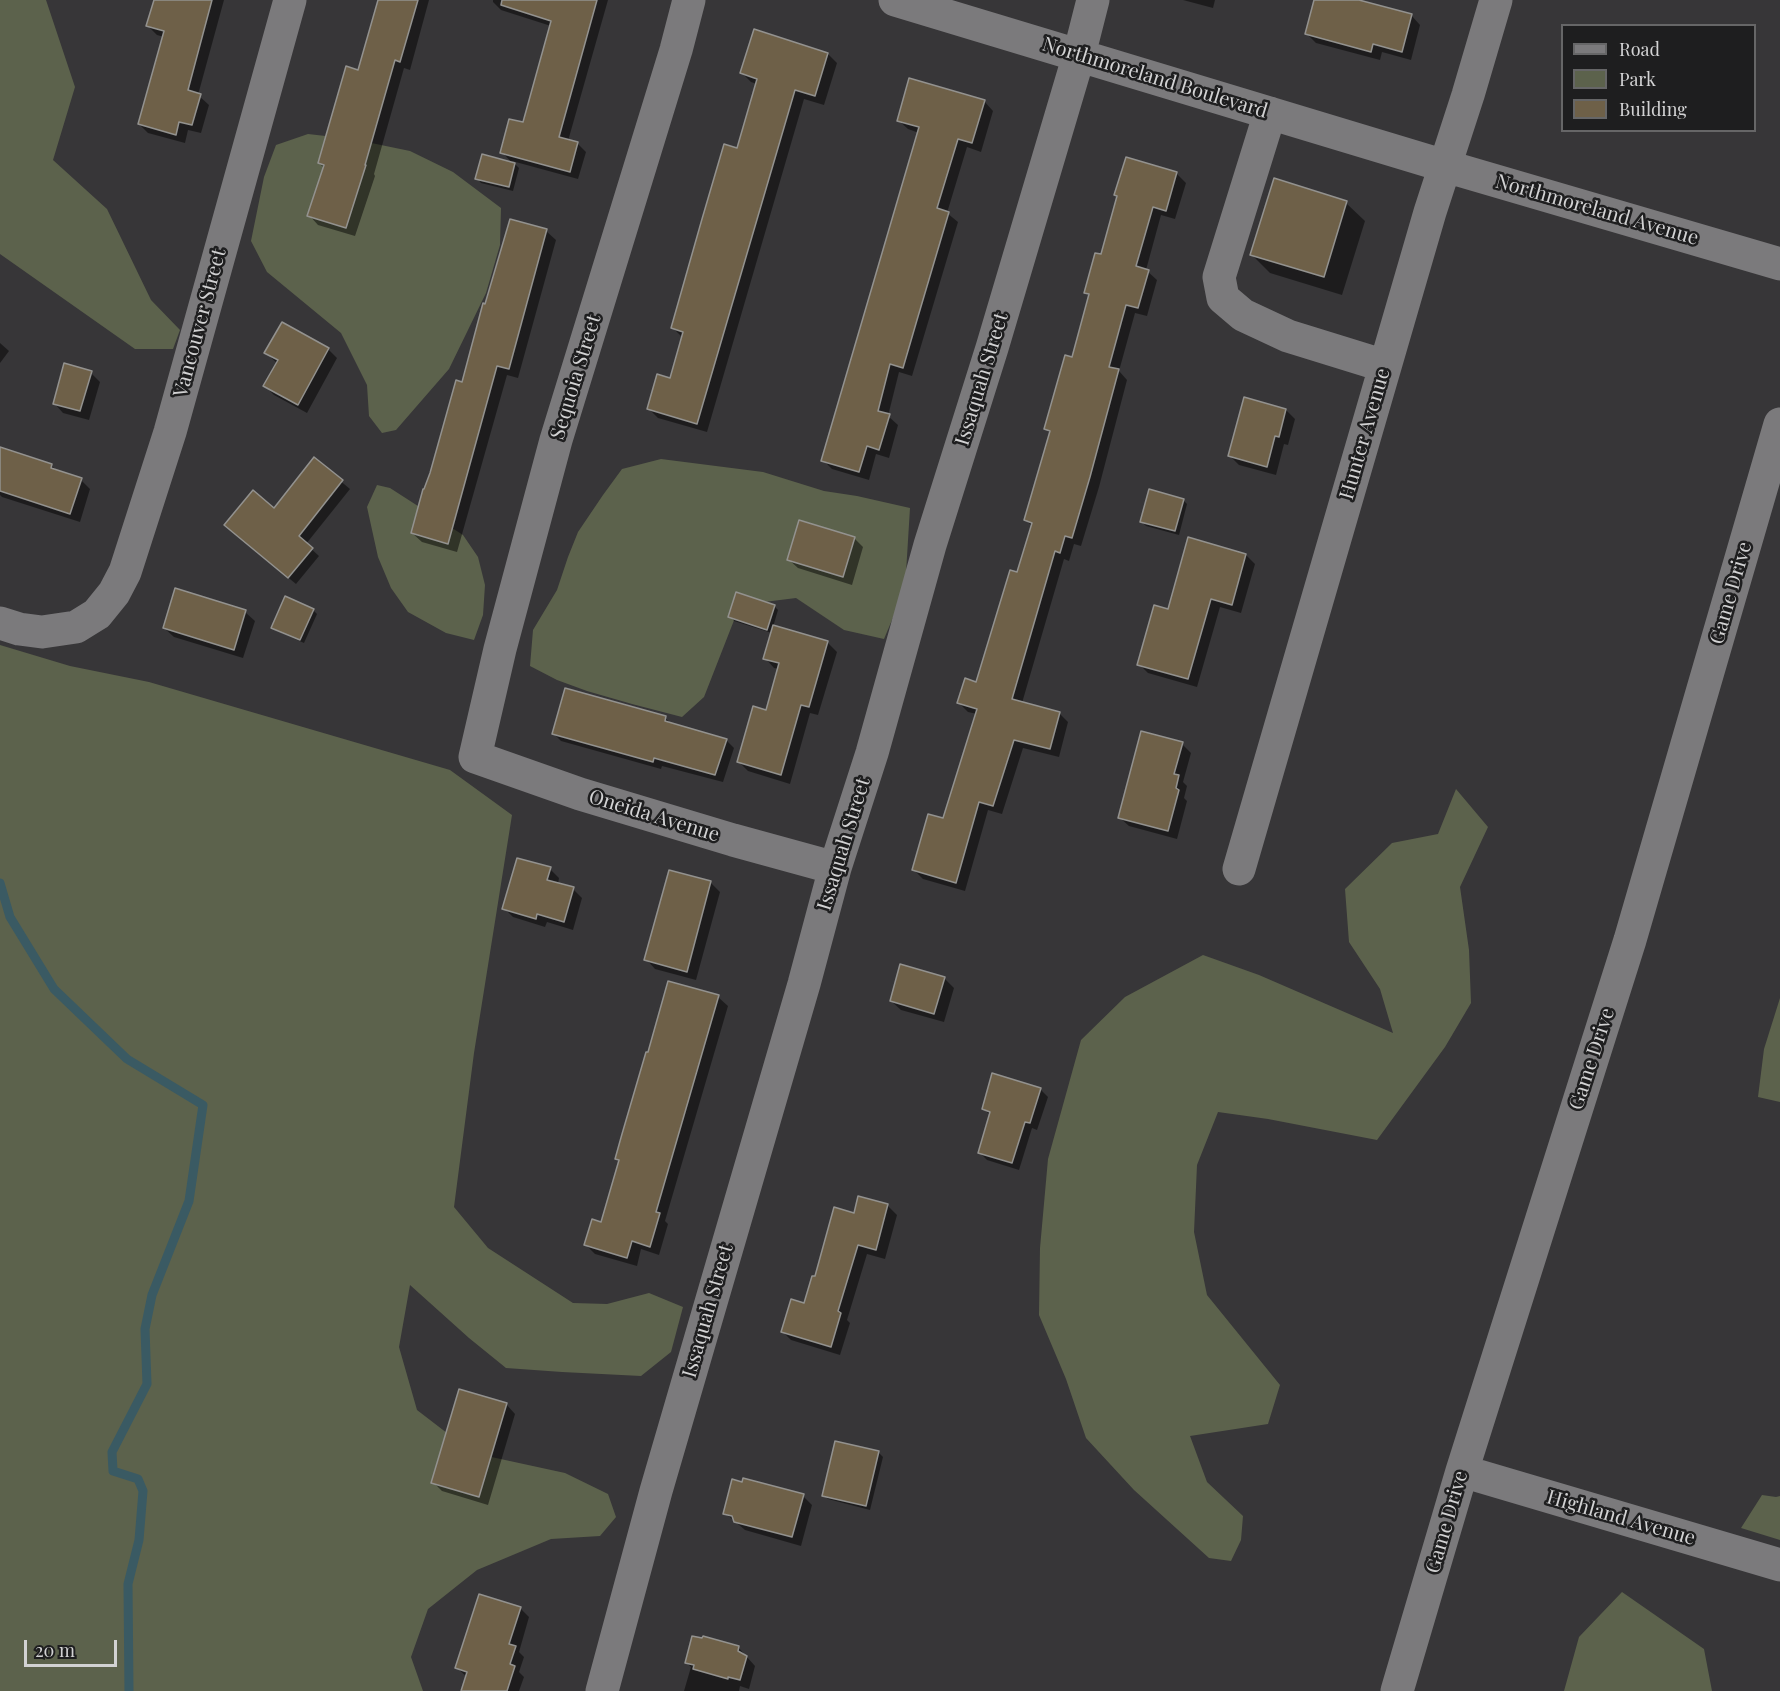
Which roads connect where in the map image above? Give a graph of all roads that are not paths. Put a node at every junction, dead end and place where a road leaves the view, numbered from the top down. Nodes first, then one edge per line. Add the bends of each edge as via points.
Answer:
1 (290, 0) edge
2 (690, 0) edge
3 (895, 0) edge
4 (1093, 0) edge
5 (1496, 0) edge
6 (1079, 55) junction
7 (1270, 113) junction
8 (1414, 156) joint
9 (1445, 166) junction
10 (1780, 264) edge
11 (1385, 366) junction
12 (1780, 424) edge
13 (0, 623) edge
14 (475, 757) joint
15 (835, 868) junction
16 (1239, 869) dead end
17 (1462, 1471) junction
18 (1780, 1565) edge
19 (602, 1691) edge
20 (1397, 1691) edge

1 - 13 street, Vancouver Street via 170,432 125,572 97,614 76,627 42,632
2 - 14 street, Sequoia Street via 556,440
3 - 6 street, Northmoreland Boulevard
4 - 6 street, Issaquah Street
5 - 9 street, Hunter Avenue
6 - 7 street, Northmoreland Boulevard
6 - 15 street, Issaquah Street
7 - 8 street, Northmoreland Boulevard
7 - 11 street via 1219,277 1223,298 1244,315 1288,336
8 - 9 street, Northmoreland Avenue
9 - 10 street, Northmoreland Avenue
9 - 11 street, Hunter Avenue
11 - 16 street, Hunter Avenue
12 - 17 street, Game Drive via 1630,940
14 - 15 street, Oneida Avenue via 580,794
15 - 19 street, Issaquah Street
17 - 18 street, Highland Avenue
17 - 20 street, Game Drive

